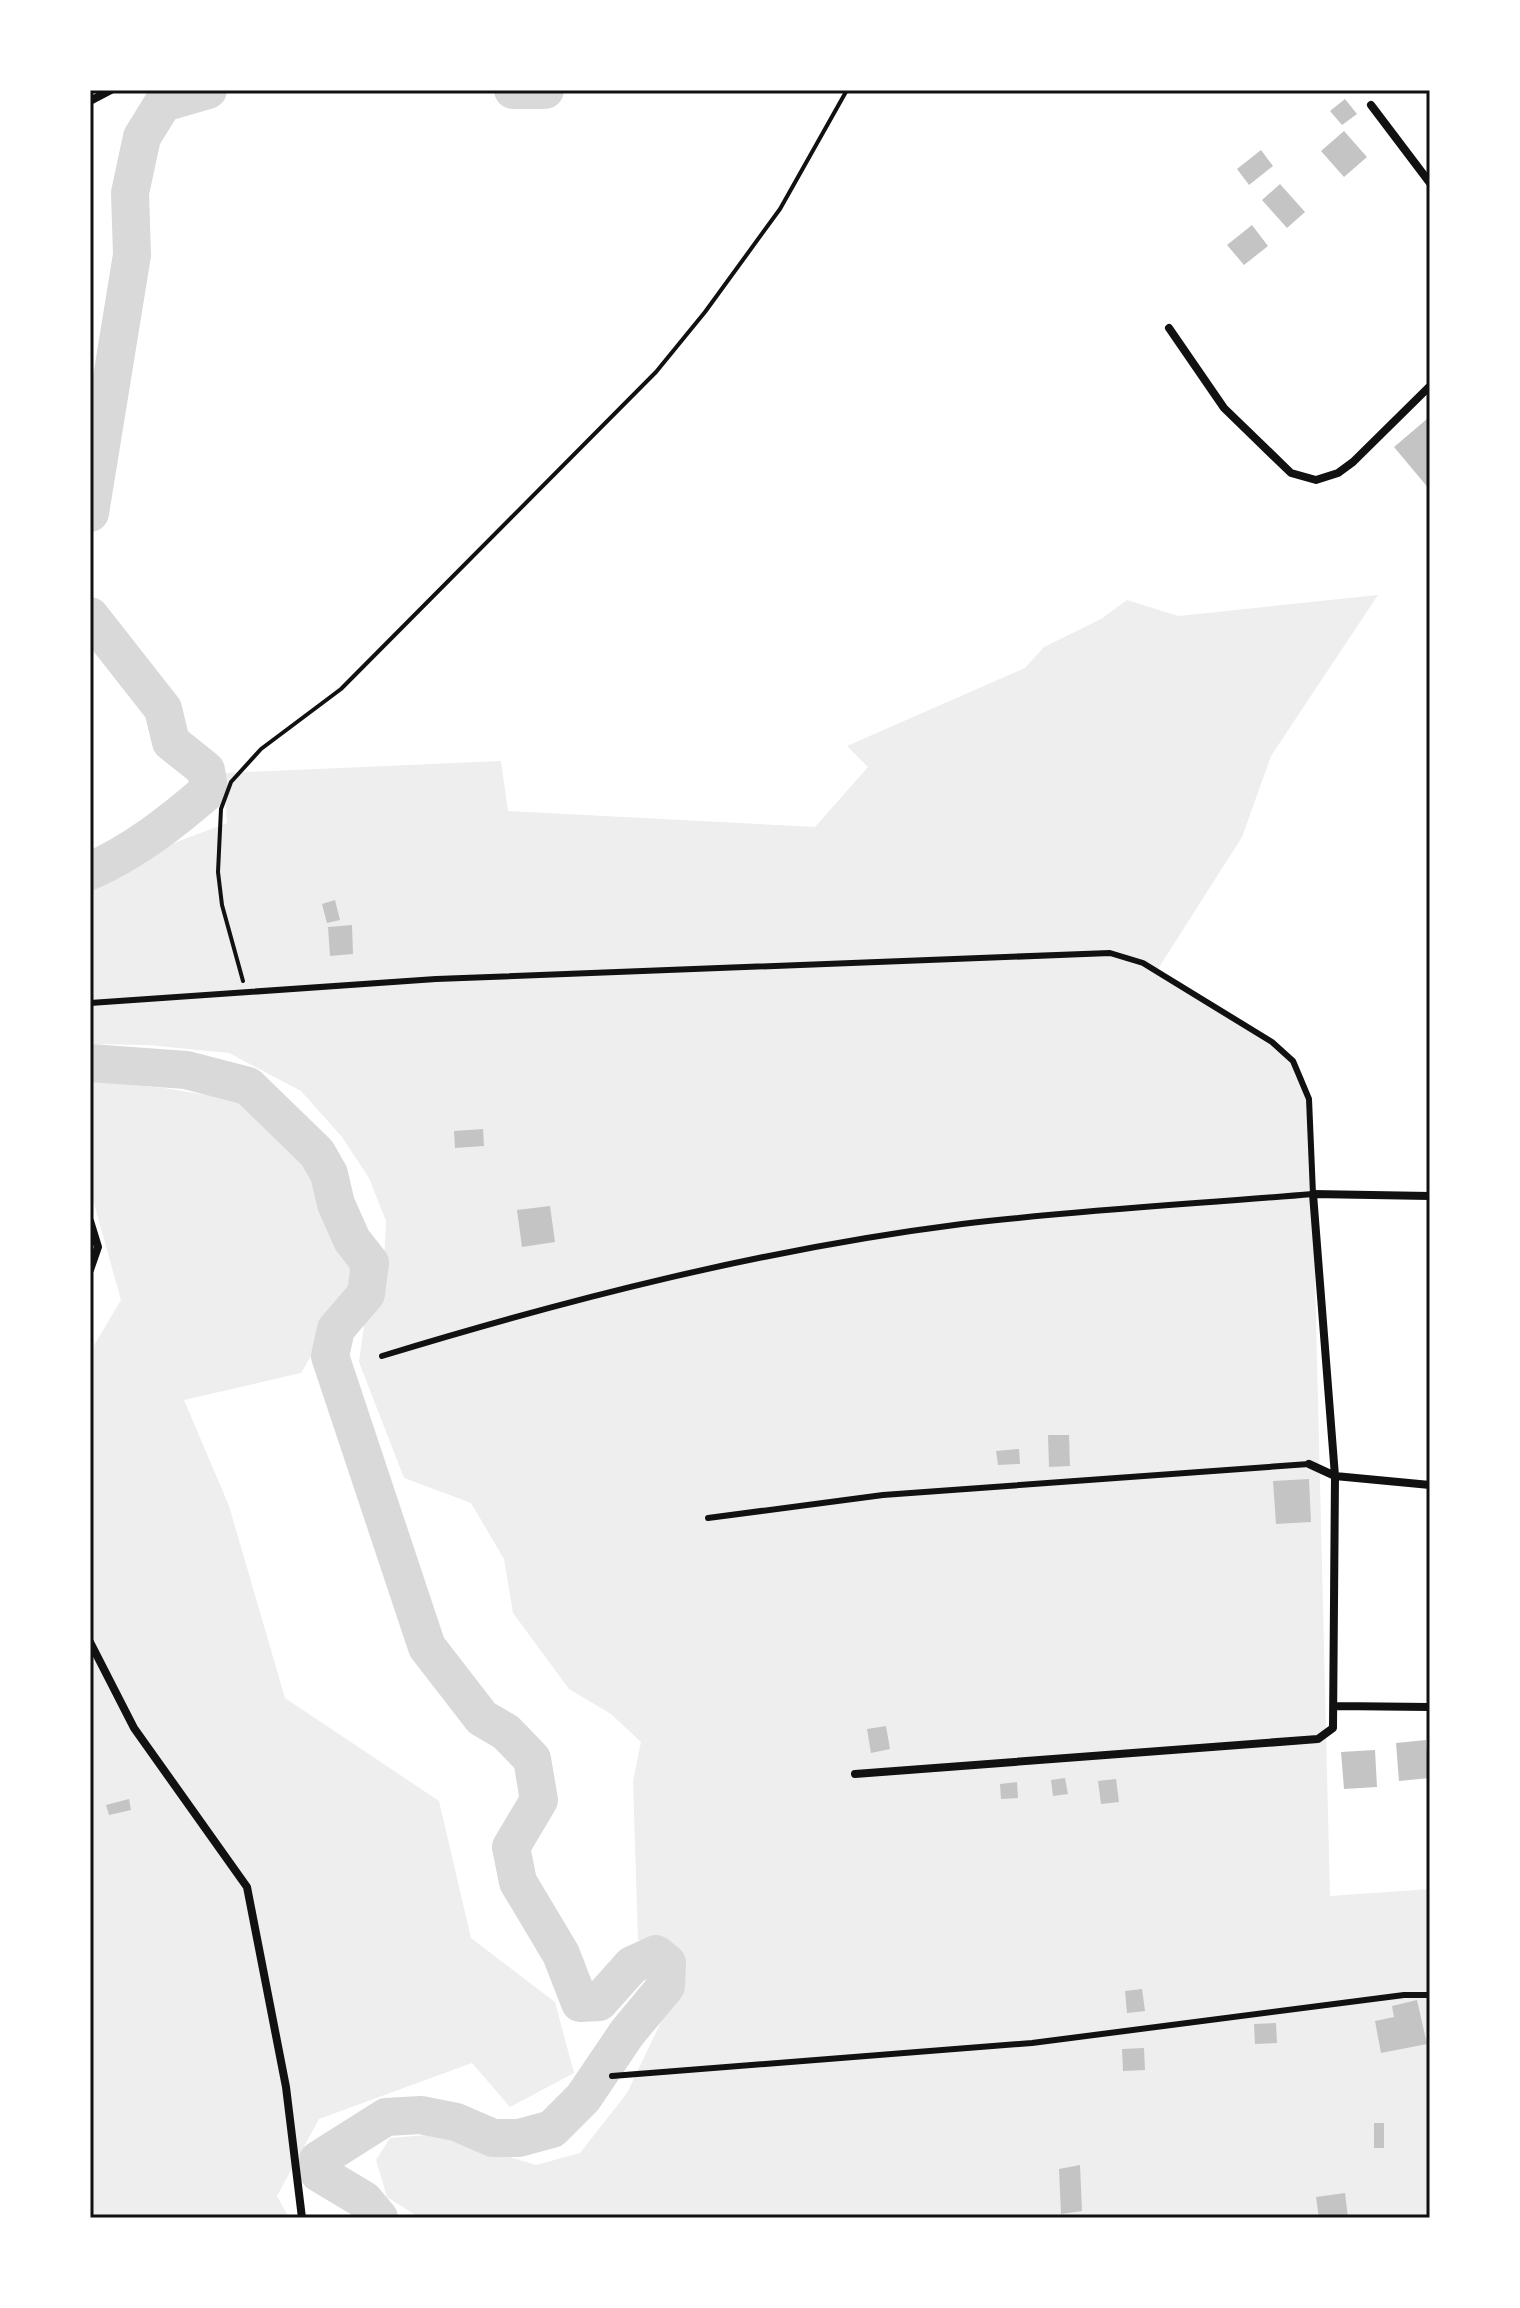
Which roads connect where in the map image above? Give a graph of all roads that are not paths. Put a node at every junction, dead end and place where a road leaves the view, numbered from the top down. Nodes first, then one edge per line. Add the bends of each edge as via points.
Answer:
1 (111, 90) edge
2 (90, 101) edge
3 (1371, 105) dead end
4 (1430, 183) edge
5 (1169, 328) dead end
6 (1430, 386) edge
7 (90, 1003) edge
8 (1313, 1194) junction
9 (1430, 1196) edge
10 (90, 1221) edge
11 (90, 1270) edge
12 (382, 1356) dead end
13 (1309, 1464) joint
14 (1335, 1476) junction
15 (1430, 1485) edge
16 (708, 1518) dead end
17 (90, 1642) edge
18 (1335, 1706) junction
19 (1430, 1707) edge
20 (855, 1774) dead end
21 (1430, 1995) edge
22 (612, 2076) dead end
23 (302, 2218) edge

1 - 2 street
3 - 4 street
5 - 6 street via 1224,408 1291,473 1316,480 1353,462
7 - 8 lane via 436,979 1110,953 1143,963 1272,1042 1293,1061 1309,1099
8 - 9 street
8 - 12 lane via 963,1224 813,1248 569,1301
8 - 14 street
10 - 11 street via 98,1247
13 - 14 street
13 - 16 lane via 883,1495
14 - 15 street
14 - 18 street
17 - 23 street via 134,1728 247,1887 286,2087
18 - 19 street
18 - 20 street via 1333,1728 1318,1739
21 - 22 lane via 1032,2043

